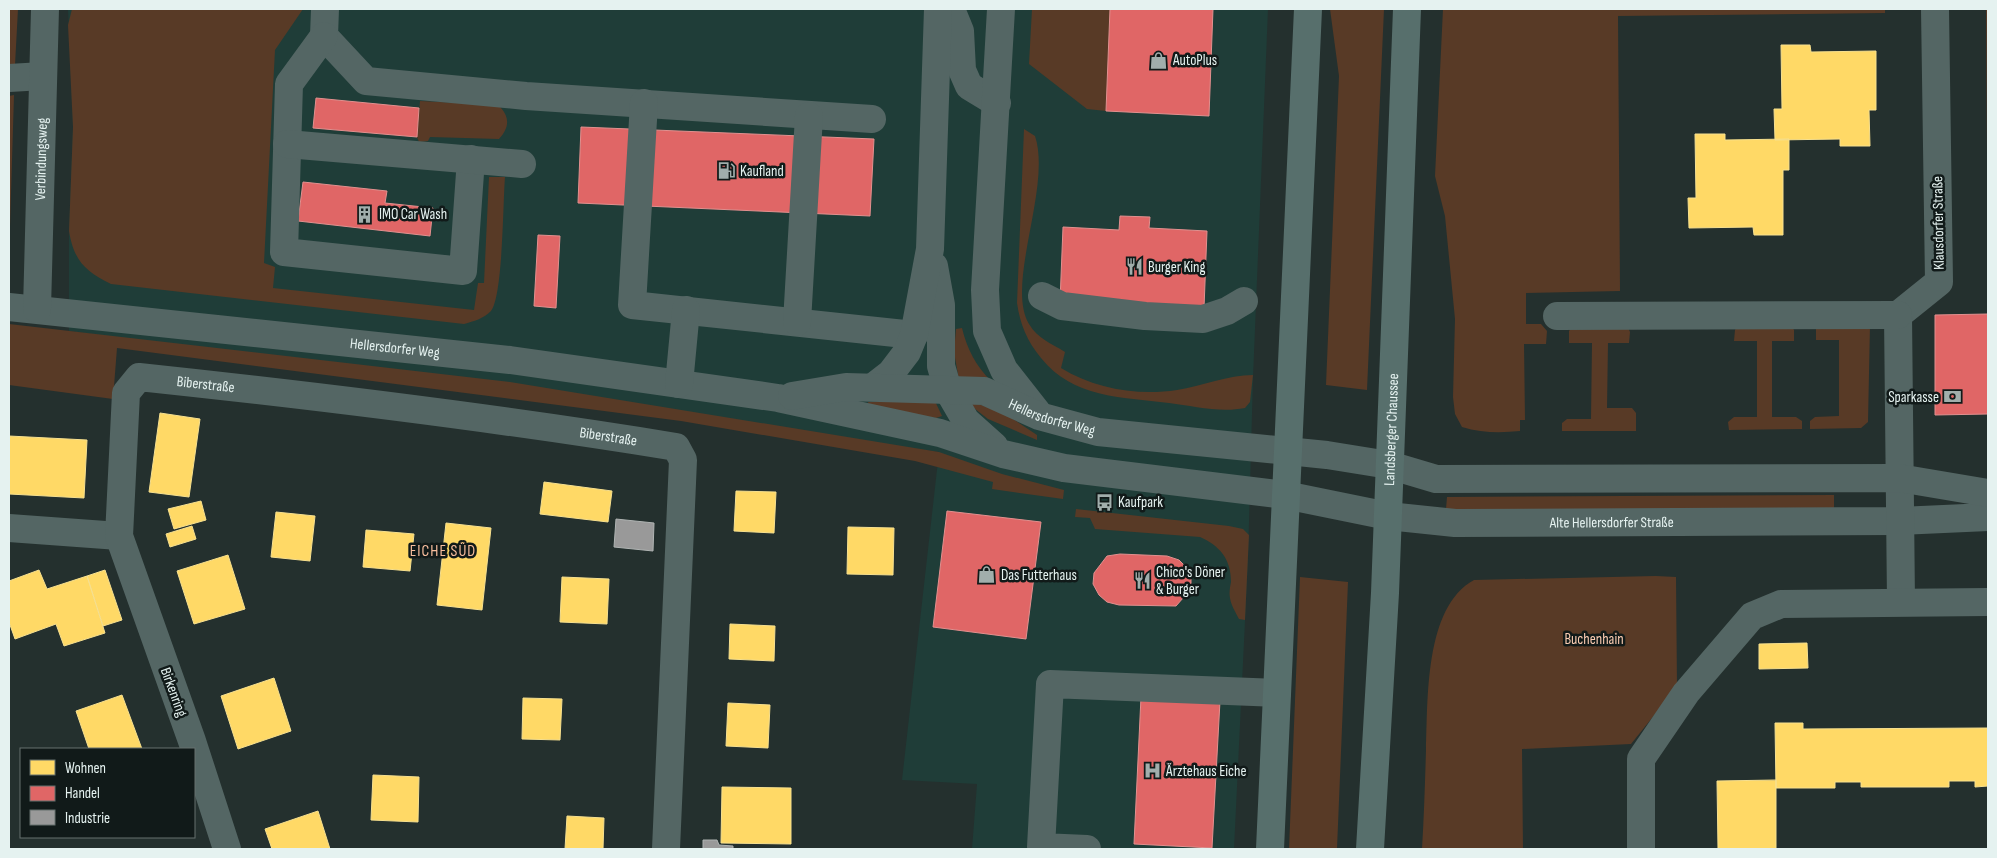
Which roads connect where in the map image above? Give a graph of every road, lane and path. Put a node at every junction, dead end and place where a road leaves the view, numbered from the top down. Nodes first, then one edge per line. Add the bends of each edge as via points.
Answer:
1 (45, 9) edge
2 (325, 9) edge
3 (938, 9) edge
4 (951, 9) edge
5 (1001, 9) edge
6 (1308, 9) edge
7 (1408, 9) edge
8 (1934, 9) edge
9 (324, 36) junction
10 (43, 76) junction
11 (9, 78) edge
12 (997, 103) junction
13 (644, 104) junction
14 (809, 116) junction
15 (872, 119) dead end
16 (287, 144) junction
17 (471, 159) junction
18 (522, 164) dead end
19 (930, 249) junction
20 (1042, 296) dead end
21 (1244, 301) dead end
22 (9, 307) edge
23 (37, 309) junction
24 (686, 310) junction
25 (1898, 315) junction
26 (1557, 316) dead end
27 (797, 322) junction
28 (914, 335) junction
29 (139, 377) joint
30 (679, 384) junction
31 (873, 387) junction
32 (948, 390) junction
33 (778, 398) junction
34 (1039, 416) junction
35 (1288, 449) junction
36 (1003, 454) junction
37 (1389, 465) junction
38 (1899, 478) junction
39 (1988, 493) edge
40 (1285, 495) junction
41 (1326, 503) joint
42 (1388, 516) junction
43 (1988, 517) edge
44 (1899, 522) junction
45 (9, 528) edge
46 (119, 536) junction
47 (1901, 602) junction
48 (1988, 602) edge
49 (1277, 692) junction
50 (194, 748) edge
51 (195, 750) edge
52 (227, 849) edge
53 (666, 849) edge
54 (1087, 849) edge
55 (1270, 849) edge
56 (1370, 849) edge
57 (1641, 849) edge

1 - 10 street, Verbindungsweg
2 - 9 street
3 - 19 street
4 - 12 street via 960,31 962,70 969,86
5 - 12 street
6 - 35 main road
7 - 37 main road, Landsberger Chaussee
8 - 25 street, Klausdorfer Straße via 1939,282
9 - 13 street via 366,81
9 - 16 street via 289,84
10 - 11 street
10 - 23 street, Verbindungsweg
12 - 34 street via 985,281 987,331 1004,370
13 - 14 street
13 - 24 street via 632,305
14 - 15 street
14 - 27 street
16 - 17 street
16 - 17 street via 284,252 464,271
17 - 18 street
19 - 28 street
19 - 32 street via 941,305 941,366
20 - 21 street via 1062,306 1203,319
22 - 23 street, Hellersdorfer Weg
23 - 30 street, Hellersdorfer Weg via 510,360
24 - 27 street
24 - 30 street
25 - 26 street
25 - 38 street
27 - 28 street
28 - 31 street via 907,352
29 - 46 street, Birkenring via 126,393
29 - 53 street, Biberstraße via 561,428 676,447 683,460
30 - 33 street, Hellersdorfer Weg
31 - 32 street, Hellersdorfer Weg
31 - 33 street, Hellersdorfer Weg
32 - 34 street, Hellersdorfer Weg via 984,391
32 - 36 street via 966,421
33 - 36 street, Hellersdorfer Weg via 940,433
34 - 35 street, Hellersdorfer Weg via 1098,432
35 - 37 street, Hellersdorfer Weg
35 - 40 main road
36 - 40 street, Hellersdorfer Weg via 1064,468
37 - 38 street via 1436,479
37 - 42 main road, Landsberger Chaussee
38 - 39 street
38 - 44 street
40 - 41 street, Hellersdorfer Weg
40 - 49 main road
41 - 42 street, Alte Hellersdorfer Straße
42 - 44 street, Alte Hellersdorfer Straße via 1455,523
42 - 56 main road, Landsberger Chaussee
43 - 44 street, Alte Hellersdorfer Straße
44 - 47 street
45 - 46 street
46 - 50 street, Birkenring
47 - 48 street
47 - 57 street via 1781,604 1752,616 1686,694 1641,759
49 - 54 street via 1050,684 1041,847
49 - 55 main road
51 - 52 street, Birkenring

